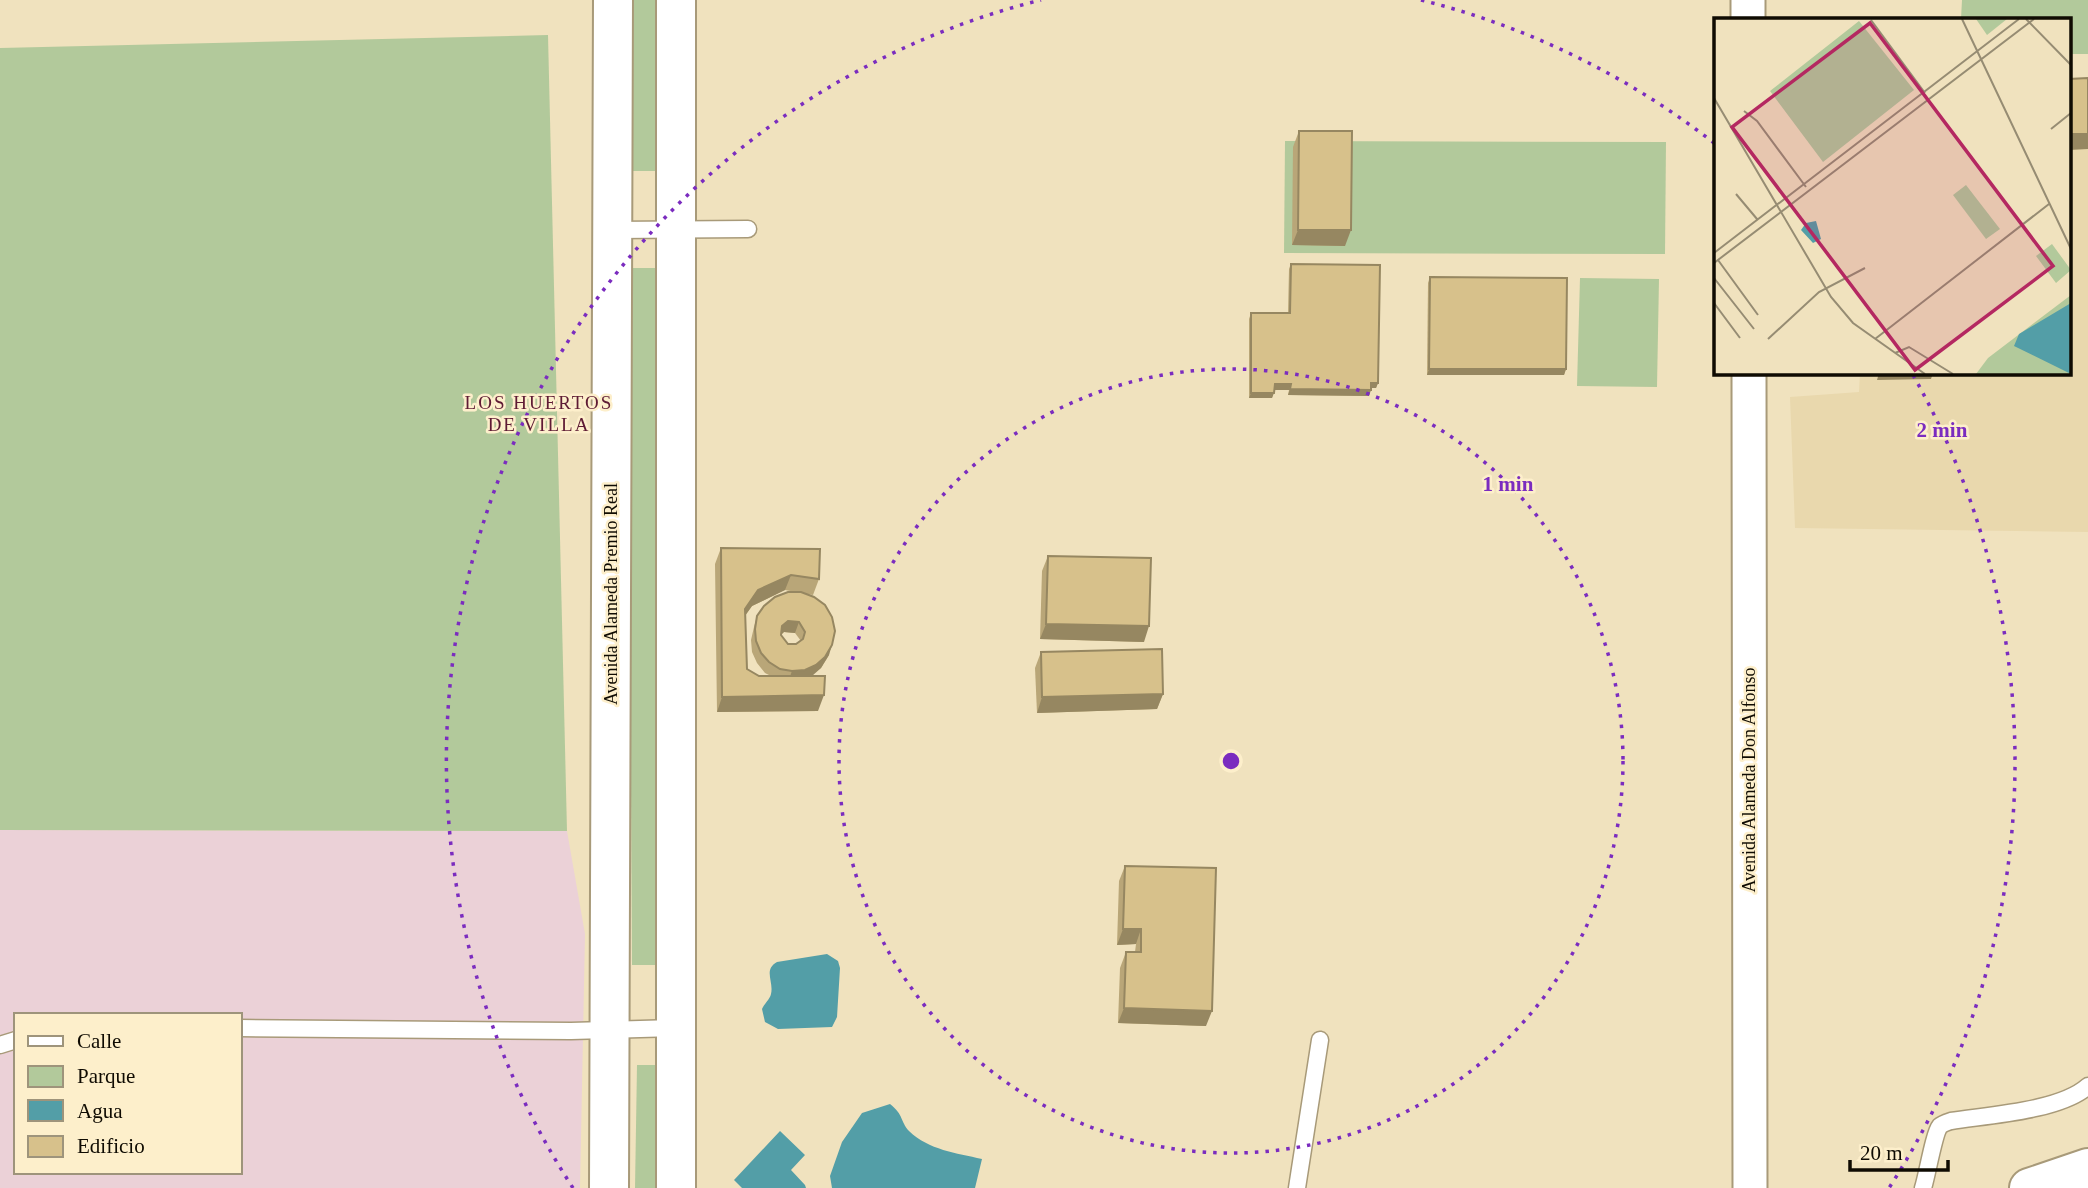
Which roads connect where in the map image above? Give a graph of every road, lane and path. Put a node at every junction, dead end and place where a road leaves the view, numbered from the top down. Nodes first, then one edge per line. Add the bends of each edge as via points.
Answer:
1 (614, 0) edge
2 (676, 0) edge
3 (1748, 0) edge
4 (1748, 18) edge
5 (748, 229) dead end
6 (613, 230) junction
7 (677, 230) junction
8 (1749, 374) edge
9 (242, 1028) edge
10 (675, 1028) junction
11 (610, 1029) junction
12 (1320, 1040) dead end
13 (2088, 1086) edge
14 (2088, 1168) edge
15 (609, 1188) edge
16 (676, 1188) edge
17 (1297, 1188) edge
18 (1750, 1188) edge
19 (1923, 1188) edge
20 (2029, 1188) edge

1 - 6 street, Avenida Alameda Premio Real
2 - 7 street
3 - 4 street
5 - 7 lane
6 - 7 lane
6 - 11 street, Avenida Alameda Premio Real
7 - 10 street
8 - 18 street, Avenida Alameda Don Alfonso
9 - 11 lane
10 - 11 lane
10 - 16 street
11 - 15 street, Avenida Alameda Premio Real
12 - 17 lane
13 - 19 lane via 2078,1095 2046,1105 1941,1125
14 - 20 street

